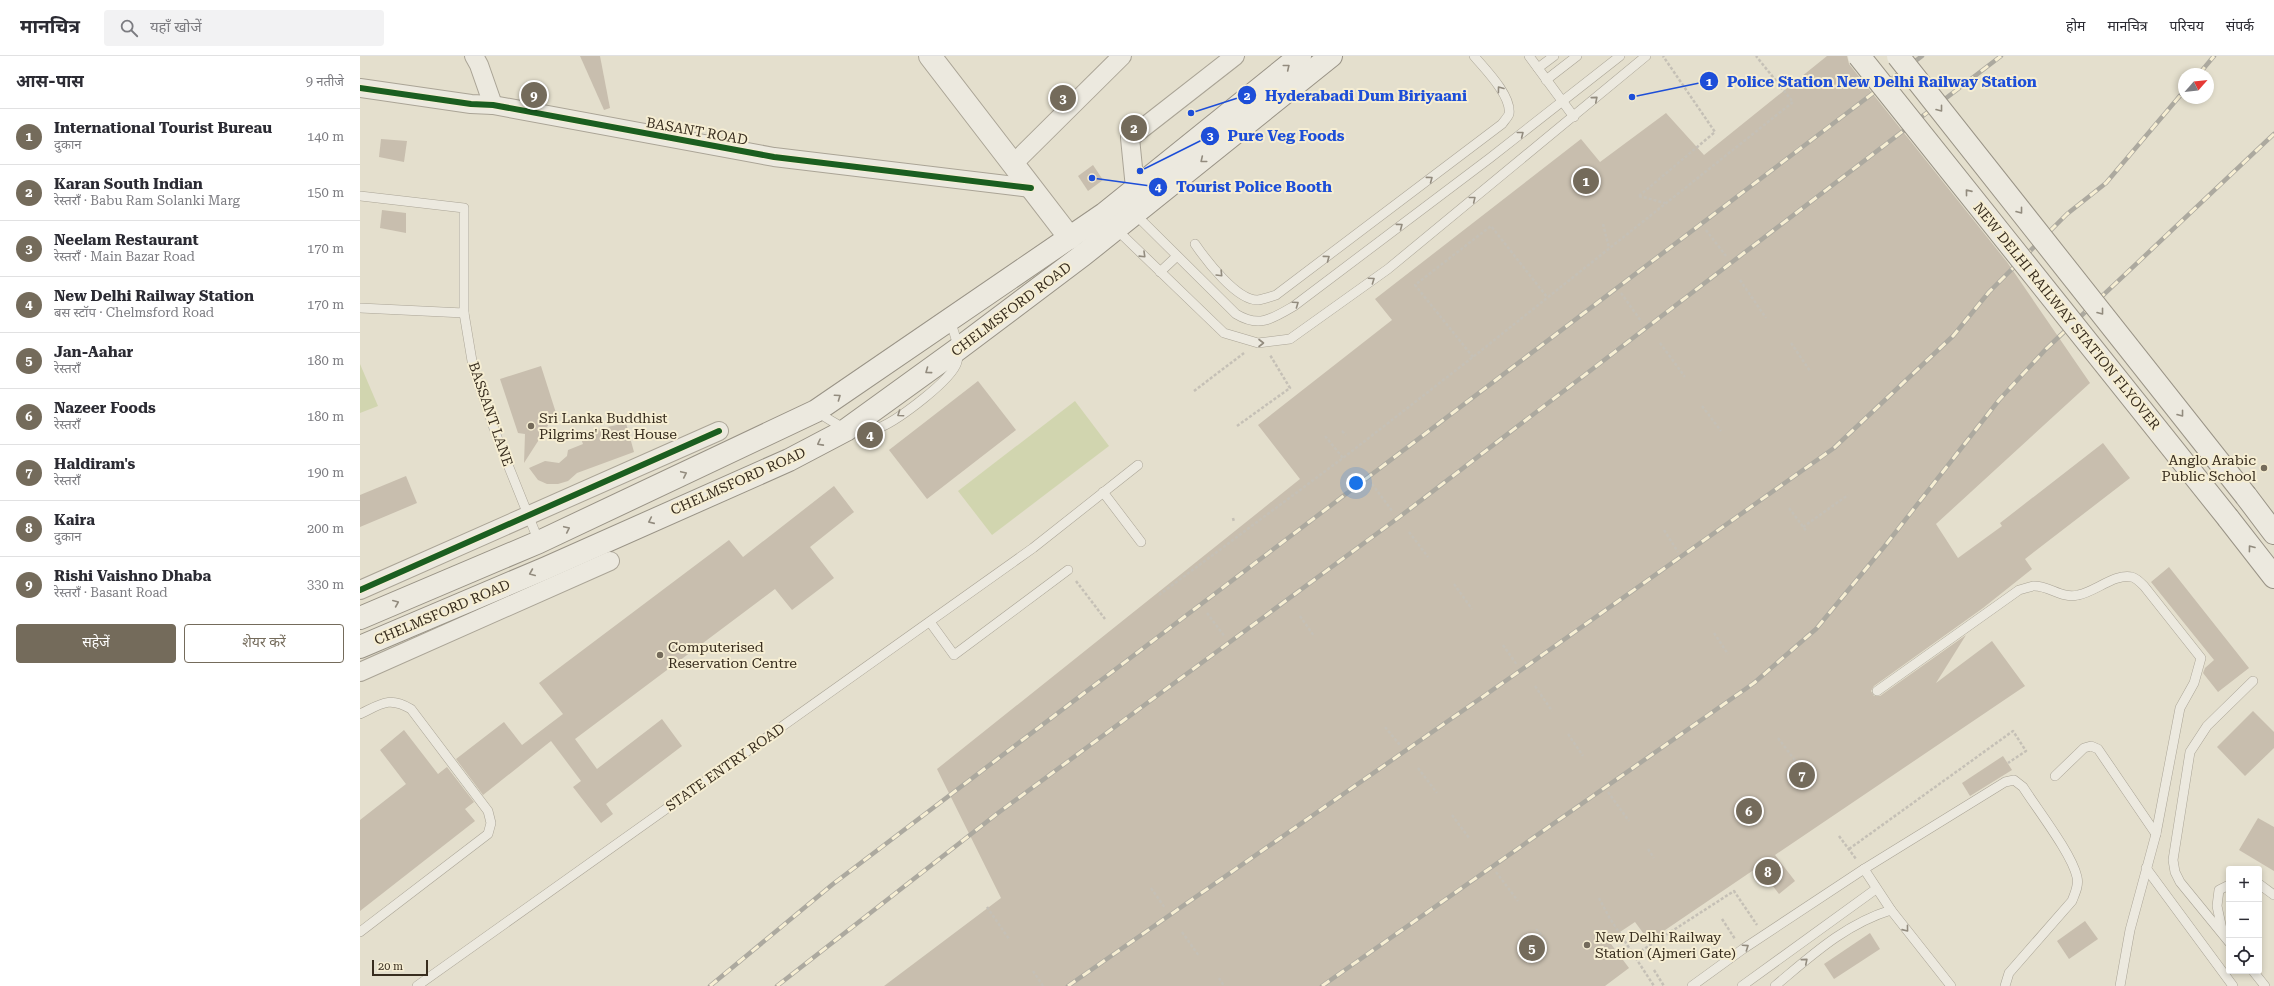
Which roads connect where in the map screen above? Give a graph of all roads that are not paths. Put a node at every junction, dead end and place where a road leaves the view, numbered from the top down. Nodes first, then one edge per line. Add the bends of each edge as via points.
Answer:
1 (474, 56) edge
2 (930, 56) edge
3 (1122, 56) edge
4 (1235, 56) edge
5 (1300, 56) edge
6 (1331, 56) edge
7 (1474, 56) edge
8 (1529, 56) edge
9 (1554, 56) edge
10 (1577, 56) edge
11 (1620, 56) edge
12 (1646, 56) edge
13 (1859, 56) edge
14 (1898, 56) edge
15 (1538, 68) junction
16 (1546, 80) junction
17 (360, 88) edge
18 (1562, 102) junction
19 (493, 105) junction
20 (1574, 117) junction
21 (1013, 164) junction
22 (1032, 188) junction
23 (1135, 188) junction
24 (360, 196) edge
25 (1135, 214) junction
26 (1110, 221) junction
27 (1070, 238) junction
28 (1195, 244) dead end
29 (1177, 256) junction
30 (1160, 272) junction
31 (360, 308) edge
32 (464, 313) junction
33 (950, 319) junction
34 (958, 349) junction
35 (816, 412) junction
36 (846, 430) junction
37 (719, 431) dead end
38 (1138, 465) dead end
39 (1104, 492) junction
40 (528, 517) junction
41 (2274, 532) edge
42 (539, 542) junction
43 (1141, 542) dead end
44 (610, 561) dead end
45 (1068, 570) road end
46 (2274, 578) edge
47 (360, 590) edge
48 (360, 618) edge
49 (930, 622) junction
50 (360, 647) edge
51 (360, 672) edge
52 (2252, 681) dead end
53 (1877, 691) dead end
54 (360, 714) edge
55 (2055, 776) dead end
56 (2156, 834) junction
57 (2146, 868) junction
58 (1864, 869) junction
59 (2226, 886) edge
60 (2262, 886) edge
61 (1876, 889) junction
62 (2274, 895) edge
63 (1890, 910) junction
64 (360, 932) edge
65 (2226, 939) edge
66 (2255, 974) edge
67 (417, 986) edge
68 (1692, 986) edge
69 (1742, 986) edge
70 (1775, 986) edge
71 (1952, 986) edge
72 (2005, 986) edge
73 (2120, 986) edge
74 (2232, 986) edge
75 (2265, 986) edge

1 - 19 street
2 - 21 main road
3 - 21 street
4 - 23 street via 1130,138
23 -> 5 main road
6 -> 25 main road
28 -> 7 lane via 1239,294 1257,300 1276,295 1502,124 1509,115 1509,105 1504,94
8 - 15 lane
9 - 15 lane
10 - 16 lane
11 - 18 lane
20 -> 12 lane
46 -> 13 main road, NEW DELHI RAILWAY STATION FLYOVER, bridge
14 -> 41 main road, NEW DELHI RAILWAY STATION FLYOVER, bridge
15 - 16 lane
16 - 18 lane
17 - 19 street, BASANT ROAD
18 - 20 lane
29 -> 18 lane via 1236,314 1248,321 1261,322 1277,316 1294,306
19 - 22 street, BASANT ROAD via 774,157
30 -> 20 lane via 1224,334 1258,343 1290,339 1388,269
21 - 22 main road
22 - 27 main road
23 - 26 main road
24 - 32 lane, BASSANT LANE via 464,208
25 - 26 main road
25 - 29 lane
26 - 27 main road, CHELMSFORD ROAD
26 -> 30 lane
26 - 34 main road, CHELMSFORD ROAD via 1083,255
27 - 33 main road, CHELMSFORD ROAD
29 - 30 lane
31 - 32 lane
32 - 40 lane, BASSANT LANE via 473,367
33 - 34 lane
35 -> 33 main road, CHELMSFORD ROAD
34 -> 36 main road, CHELMSFORD ROAD
35 - 36 lane
42 -> 35 main road, CHELMSFORD ROAD
36 -> 50 main road, CHELMSFORD ROAD via 789,460
37 - 40 street
38 - 39 lane, STATE ENTRY ROAD
39 - 43 lane
39 - 49 lane, STATE ENTRY ROAD via 1033,548
40 - 42 lane, BASSANT LANE
40 - 47 street
48 -> 42 main road, CHELMSFORD ROAD
44 - 51 street
45 - 49 lane via 954,655
49 - 67 lane, STATE ENTRY ROAD
52 - 65 lane via 2207,726 2190,752 2172,860 2180,882
53 - 56 lane via 2019,590 2034,586 2076,596 2123,577 2134,577 2201,658 2194,683 2180,708
54 - 64 lane via 384,702 398,701 410,709 488,812 492,823 488,834
55 - 56 lane via 2084,748 2091,746 2098,749
56 - 57 lane
57 - 73 lane via 2130,930
57 - 74 lane
58 - 61 lane
68 -> 58 lane
58 - 72 lane via 2004,782 2014,780 2023,787 2071,863 2077,878 2077,890 2072,901 2009,973
59 - 65 lane via 2219,890 2217,906
60 - 62 lane
61 - 63 lane
61 - 69 lane
70 -> 63 lane via 1833,938 1870,916
63 -> 71 lane
66 - 75 lane

